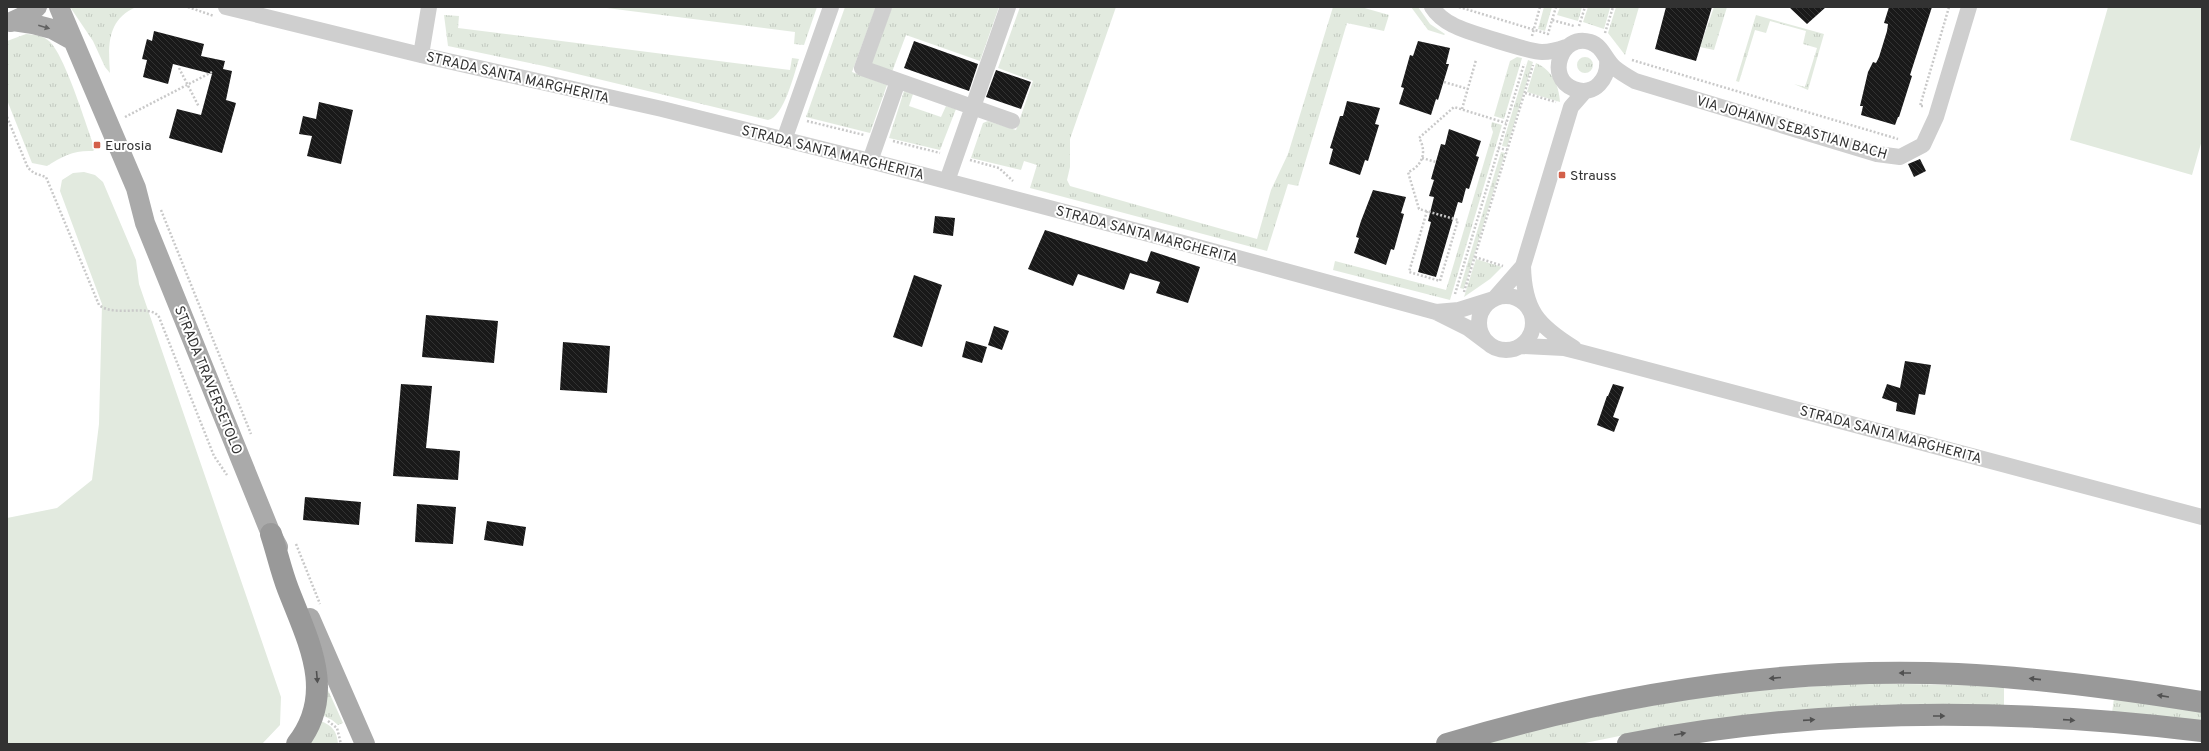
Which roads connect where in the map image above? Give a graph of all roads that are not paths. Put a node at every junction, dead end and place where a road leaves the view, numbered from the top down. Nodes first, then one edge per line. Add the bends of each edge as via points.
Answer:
1 (37, 7) edge
2 (59, 7) edge
3 (226, 7) edge
4 (429, 7) edge
5 (831, 7) edge
6 (884, 7) edge
7 (1008, 7) edge
8 (1432, 7) edge
9 (1969, 7) edge
10 (10, 22) edge
11 (72, 40) junction
12 (1566, 47) junction
13 (1531, 53) junction
14 (421, 55) junction
15 (1607, 59) junction
16 (1561, 76) junction
17 (898, 81) junction
18 (1603, 81) junction
19 (1635, 81) junction
20 (1585, 91) junction
21 (1565, 105) junction
22 (973, 107) junction
23 (1012, 121) dead end
24 (784, 140) junction
25 (870, 161) junction
26 (947, 181) junction
27 (136, 188) junction
28 (1523, 266) junction
29 (1494, 299) junction
30 (1436, 312) junction
31 (1532, 313) junction
32 (1488, 343) junction
33 (1522, 346) junction
34 (1580, 352) junction
35 (2202, 517) edge
36 (270, 534) junction
37 (292, 568) junction
38 (2202, 702) edge
39 (2202, 731) edge
40 (365, 743) edge
41 (297, 744) edge
42 (1447, 744) edge
43 (1628, 744) edge

1 - 10 main road
2 - 11 main road, STRADA TRAVERSETOLO
3 - 14 street, STRADA SANTA MARGHERITA
4 - 14 street
5 - 24 street
6 - 17 street via 862,68
7 - 22 street
8 - 13 street via 1442,19 1454,26
9 - 19 street, VIA JOHANN SEBASTIAN BACH via 1936,117 1923,145 1900,157 1877,154
10 -> 11 main road via 52,29
11 - 27 main road, STRADA TRAVERSETOLO
12 - 13 street via 1553,52
12 - 15 street via 1574,42 1590,42 1598,46
12 - 16 street via 1561,53
13 - 16 street
14 - 24 street, STRADA SANTA MARGHERITA via 662,109
15 - 18 street via 1608,67
15 - 19 street, VIA JOHANN SEBASTIAN BACH via 1614,68
16 - 20 street via 1571,88
16 - 21 street
17 - 22 street
17 - 25 street
18 - 19 street, VIA JOHANN SEBASTIAN BACH
18 - 20 street
20 - 21 street
21 - 28 street
22 - 23 street
22 - 26 street
24 - 25 street, STRADA SANTA MARGHERITA
25 - 26 street, STRADA SANTA MARGHERITA
26 - 30 street, STRADA SANTA MARGHERITA
27 - 36 main road, STRADA TRAVERSETOLO via 145,223
27 - 37 main road, STRADA TRAVERSETOLO via 155,219 190,300 282,530
28 - 29 street
28 - 31 street via 1524,284
29 - 30 street, STRADA SANTA MARGHERITA via 1459,310
29 - 31 street, STRADA SANTA MARGHERITA via 1511,296 1520,299
29 - 32 street via 1484,308 1479,320 1479,328
30 - 32 street, STRADA SANTA MARGHERITA via 1468,328
31 - 33 street via 1532,331
31 - 34 street, STRADA SANTA MARGHERITA via 1547,330
32 - 33 street, STRADA SANTA MARGHERITA via 1504,350 1514,350
33 - 34 street, STRADA SANTA MARGHERITA via 1564,348
34 - 35 street, STRADA SANTA MARGHERITA
36 - 37 main road, STRADA TRAVERSETOLO
36 -> 41 highway via 315,661 318,686 312,715
37 - 40 main road, STRADA TRAVERSETOLO via 310,620
38 -> 42 highway via 2102,687 1996,676 1921,673 1820,675 1717,684 1649,695 1546,716
43 -> 39 highway via 1755,724 1890,716 2043,718

